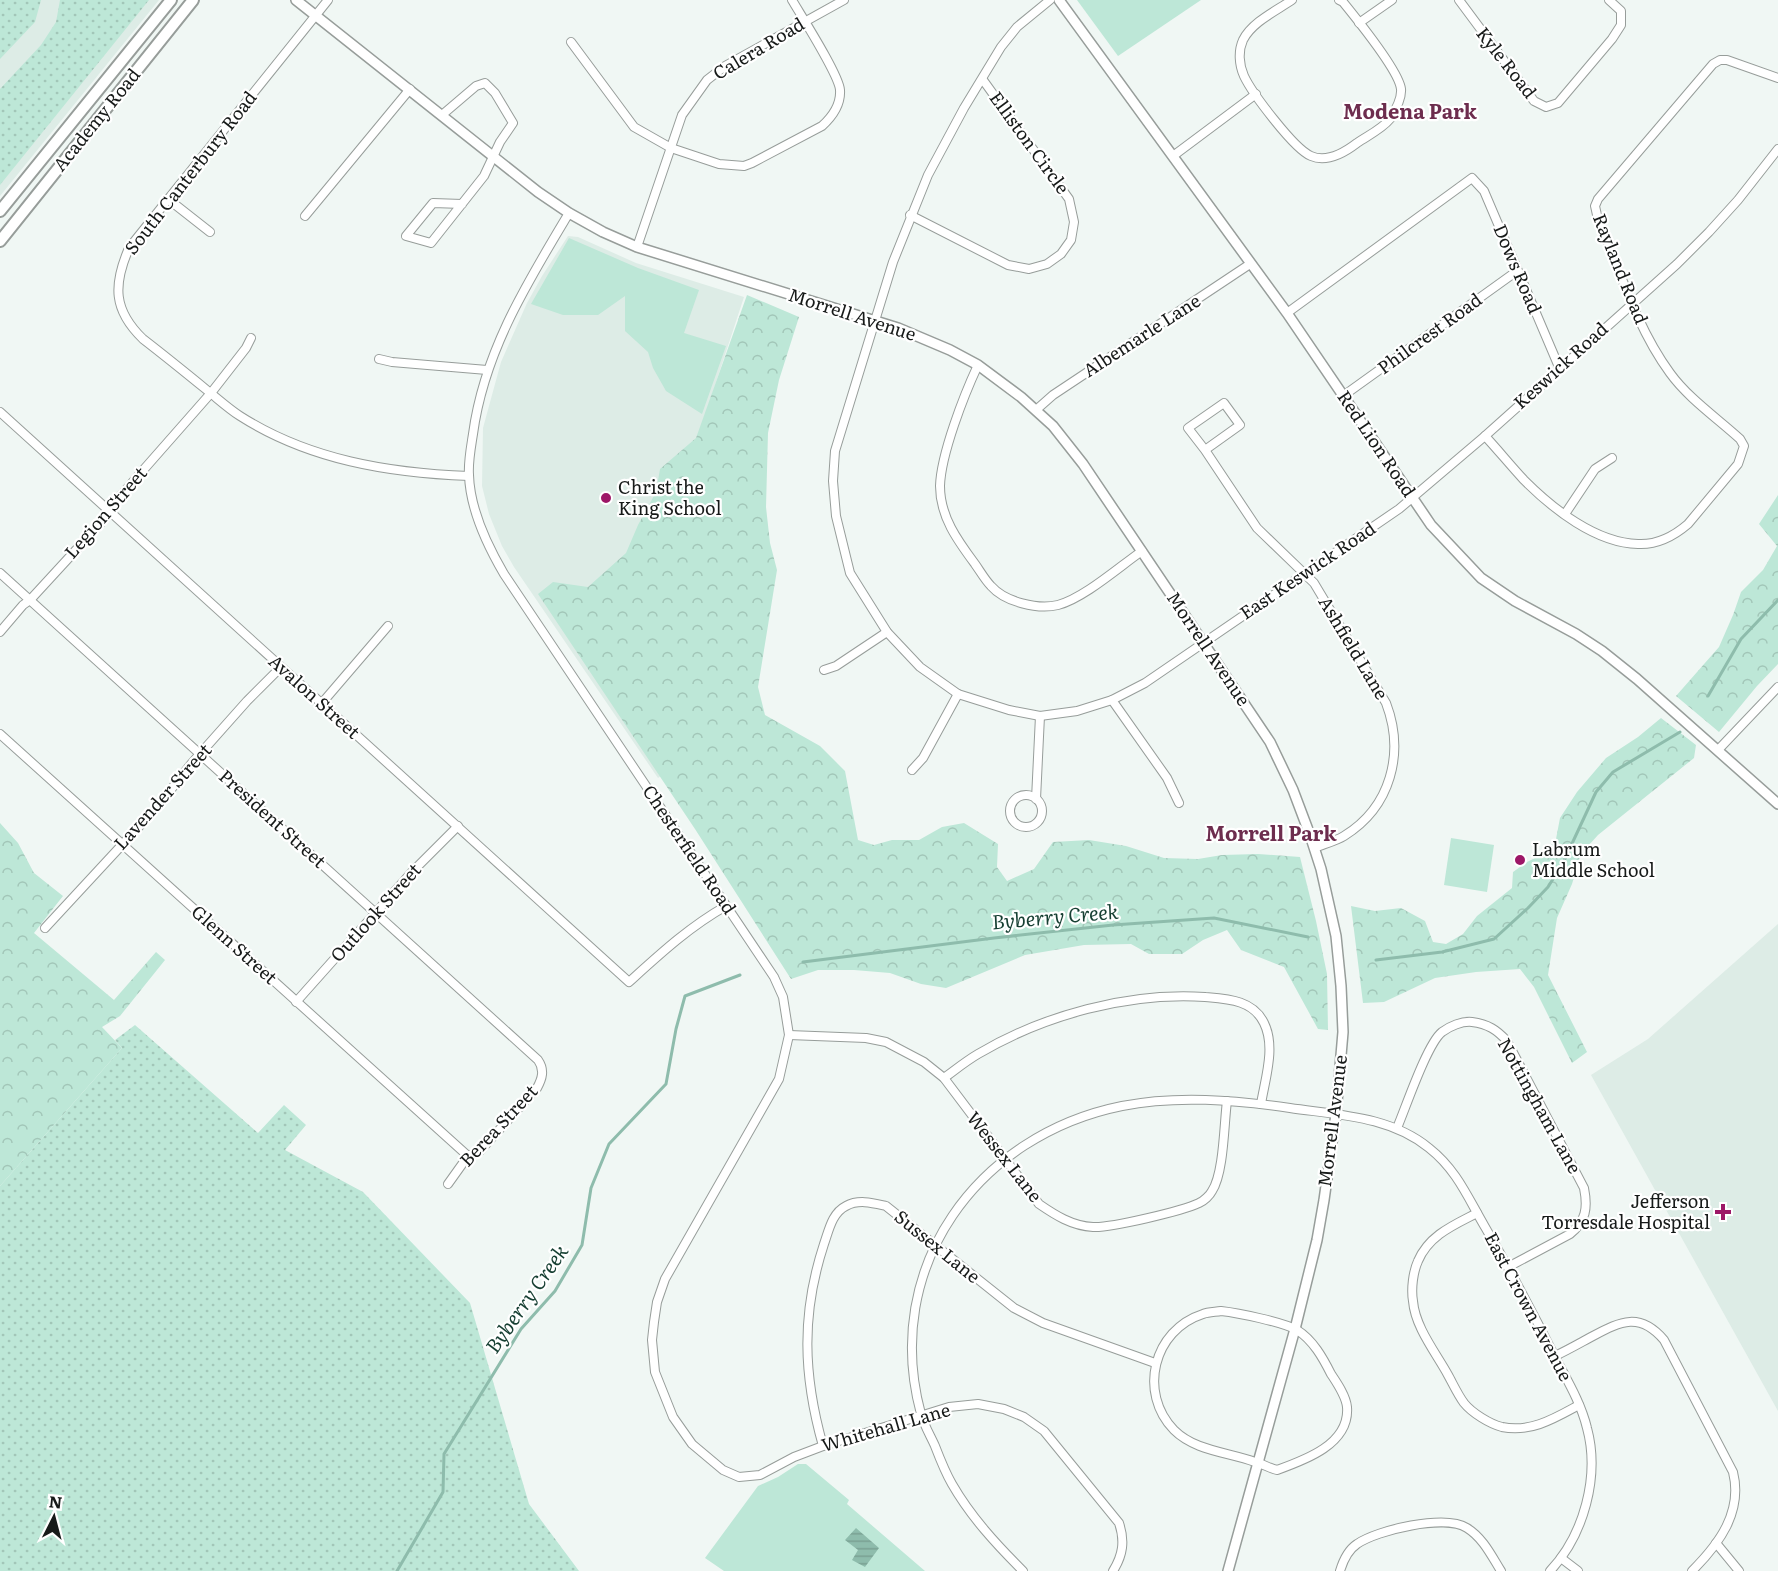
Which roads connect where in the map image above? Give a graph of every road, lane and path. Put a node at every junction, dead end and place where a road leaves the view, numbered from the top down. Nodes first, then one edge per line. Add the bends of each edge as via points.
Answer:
1 (171, 0) edge
2 (193, 0) edge
3 (296, 0) edge
4 (328, 0) edge
5 (792, 0) edge
6 (844, 0) edge
7 (1050, 0) edge
8 (1059, 0) edge
9 (1292, 0) edge
10 (1339, 0) edge
11 (1392, 0) edge
12 (1459, 0) edge
13 (1609, 0) edge
14 (315, 16) junction
15 (804, 21) junction
16 (1359, 22) junction
17 (571, 42) dead end
18 (1778, 78) edge
19 (983, 80) junction
20 (410, 89) junction
21 (1256, 94) junction
22 (442, 115) junction
23 (671, 148) junction
24 (1778, 149) edge
25 (1173, 156) junction
26 (494, 157) junction
27 (168, 199) junction
28 (462, 204) junction
29 (0, 211) edge
30 (569, 213) junction
31 (305, 216) dead end
32 (910, 216) junction
33 (210, 232) dead end
34 (0, 241) edge
35 (637, 247) junction
36 (1250, 264) junction
37 (1517, 271) junction
38 (1633, 302) junction
39 (1287, 313) junction
40 (875, 321) junction
41 (251, 338) dead end
42 (379, 359) dead end
43 (978, 365) junction
44 (1559, 367) junction
45 (487, 370) junction
46 (211, 393) junction
47 (1343, 396) junction
48 (1036, 410) junction
49 (0, 412) edge
50 (1485, 436) junction
51 (1205, 450) junction
52 (1612, 458) dead end
53 (469, 476) junction
54 (1412, 498) junction
55 (110, 513) junction
56 (1565, 514) junction
57 (1142, 551) junction
58 (0, 573) edge
59 (1305, 573) junction
60 (30, 600) junction
61 (388, 626) dead end
62 (0, 632) edge
63 (887, 632) junction
64 (1203, 643) junction
65 (281, 667) junction
66 (824, 670) dead end
67 (1778, 687) edge
68 (958, 694) junction
69 (1112, 700) junction
70 (322, 703) junction
71 (1040, 716) junction
72 (0, 734) edge
73 (1719, 750) junction
74 (201, 754) junction
75 (912, 770) dead end
76 (1036, 799) junction
77 (1179, 803) dead end
78 (1778, 804) edge
79 (458, 826) junction
80 (121, 844) junction
81 (1314, 848) junction
82 (726, 906) junction
83 (376, 913) junction
84 (45, 928) dead end
85 (296, 1002) junction
86 (789, 1035) junction
87 (542, 1066) joint
88 (944, 1078) junction
89 (1227, 1101) junction
90 (1261, 1104) junction
91 (1336, 1114) junction
92 (1397, 1128) junction
93 (468, 1156) junction
94 (1005, 1161) junction
95 (448, 1184) dead end
96 (1477, 1213) junction
97 (934, 1245) junction
98 (1508, 1267) junction
99 (1295, 1329) junction
100 (1555, 1356) junction
101 (1155, 1363) junction
102 (1580, 1406) junction
103 (921, 1416) junction
104 (823, 1446) junction
105 (1257, 1462) junction
106 (739, 1477) joint
107 (1716, 1543) junction
108 (1562, 1558) junction
109 (1023, 1571) edge
110 (1113, 1571) edge
111 (1227, 1571) edge
112 (1340, 1571) edge
113 (1501, 1571) edge
114 (1550, 1571) edge
115 (1578, 1571) edge
116 (1692, 1571) edge
117 (1739, 1571) edge

1 - 29 main road, Academy Road
2 - 34 main road, Academy Road
3 - 14 street, Morrell Avenue
4 - 14 street, South Canterbury Road
5 - 15 street
6 - 15 street, Calera Road
7 - 19 street, East Keswick Road via 1017,27
8 - 25 street, Red Lion Road
9 - 21 street via 1249,30 1242,42 1239,58 1243,75
10 - 16 street
11 - 16 street
12 - 13 street, Kyle Road via 1534,101 1546,107 1558,103 1621,25 1621,11
14 - 20 street, Morrell Avenue
14 - 27 street, South Canterbury Road
15 - 23 street, Calera Road via 707,80 682,115
15 - 23 street via 839,83 840,102 822,126 744,166 719,164
16 - 21 street via 1401,89 1389,120 1345,152 1332,158 1312,157 1297,148
17 - 23 street via 634,127
18 - 38 street, Rayland Road via 1727,60 1713,64 1598,199 1597,215
19 - 32 street, East Keswick Road via 945,141
19 - 32 street, Elliston Circle via 1069,199 1074,222 1071,240 1047,264 1029,269 1008,265
20 - 22 street, Morrell Avenue
20 - 31 street
21 - 25 street
22 - 26 street, Morrell Avenue
22 - 26 street via 485,83 513,123
23 - 35 street, Calera Road
24 - 38 street, Keswick Road via 1710,232
25 - 36 street, Red Lion Road
26 - 28 street
26 - 30 street, Morrell Avenue
27 - 33 street
27 - 46 street, South Canterbury Road via 129,248 120,269 119,301 131,327
28 - 28 street via 433,203 406,236 431,243
30 - 35 street, Morrell Avenue
30 - 45 street, Chesterfield Road via 530,277
32 - 40 street, East Keswick Road
35 - 40 street, Morrell Avenue
36 - 39 street, Red Lion Road
36 - 48 street, Albemarle Lane
37 - 39 street, Dows Road via 1484,191 1472,178
37 - 44 street, Dows Road
37 - 47 street, Philcrest Road
38 - 44 street, Keswick Road
38 - 56 street, Rayland Road via 1671,375 1740,439 1744,448 1737,464 1688,524 1654,543 1619,541
39 - 47 street, Red Lion Road
40 - 43 street, Morrell Avenue via 930,341
40 - 63 street, East Keswick Road via 835,451 833,481 836,516 850,573
41 - 46 street, Legion Street
42 - 45 street
43 - 48 street, Morrell Avenue
43 - 57 street via 944,463 940,490 952,532 991,587 1011,600 1056,606 1073,600
44 - 50 street, Keswick Road
45 - 53 street, Chesterfield Road via 476,414
46 - 53 street, South Canterbury Road via 268,432 327,456 396,471
46 - 55 street, Legion Street via 116,501
47 - 54 street, Red Lion Road
48 - 57 street, Morrell Avenue via 1083,464
49 - 55 street, Avalon Street
50 - 54 street, Keswick Road
50 - 56 street via 1524,480
51 - 51 street, Ashfield Lane via 1188,428 1224,403 1240,425
51 - 59 street, Ashfield Lane via 1257,528
52 - 56 street via 1595,469
53 - 82 street, Chesterfield Road via 487,544 504,574
54 - 59 street, East Keswick Road
54 - 73 street, Red Lion Road via 1431,525 1481,578 1602,651
55 - 60 street, Legion Street
55 - 65 street, Avalon Street
57 - 64 street, Morrell Avenue
58 - 60 street, President Street
59 - 64 street, East Keswick Road
59 - 81 street, Ashfield Lane via 1386,703 1395,739 1391,777 1376,807 1342,837
60 - 62 street, Legion Street
60 - 74 street, President Street
61 - 70 street
63 - 66 street
63 - 68 street, East Keswick Road via 920,667
64 - 69 street, East Keswick Road
64 - 81 street, Morrell Avenue via 1270,742 1300,806
65 - 70 street, Avalon Street
65 - 74 street, Lavender Street
67 - 73 street
68 - 71 street, East Keswick Road
68 - 75 street via 923,758
69 - 71 street, East Keswick Road via 1077,711
69 - 77 street via 1167,778
70 - 79 street, Avalon Street
71 - 76 street
72 - 80 street, Glenn Street
73 - 78 street, Red Lion Road
74 - 80 street, Lavender Street
74 - 83 street, President Street
76 - 76 street via 1024,795 1015,799 1010,811 1015,823 1028,827 1039,820 1042,811
79 - 82 street, Avalon Street via 629,982 673,941
79 - 83 street, Outlook Street
80 - 84 street, Lavender Street
80 - 85 street, Glenn Street
81 - 91 street, Morrell Avenue via 1333,919 1341,986 1343,1032
82 - 86 street, Chesterfield Road via 774,977 783,997
83 - 85 street, Outlook Street
83 - 87 street, President Street
85 - 93 street, Glenn Street
86 - 88 street, Wessex Lane via 849,1036 886,1042 924,1062
86 - 106 street, Chesterfield Road via 779,1079 673,1265 657,1302 654,1322 655,1372 673,1417 692,1444 723,1470
87 - 93 street, Berea Street via 542,1080 537,1088 480,1151
88 - 90 street via 1003,1041 1090,1009 1170,997 1234,1000 1252,1009 1267,1031 1269,1058
88 - 94 street, Wessex Lane
89 - 90 street, East Crown Avenue
89 - 94 street, East Crown Avenue via 1159,1100 1121,1106 1050,1131
89 - 94 street, Wessex Lane via 1218,1179 1201,1202 1184,1208 1109,1227 1077,1224 1039,1204
90 - 91 street, East Crown Avenue
91 - 92 street, East Crown Avenue
91 - 99 street, Morrell Avenue via 1317,1240
92 - 96 street, East Crown Avenue via 1442,1159 1464,1187
92 - 98 street, Nottingham Lane via 1432,1044 1442,1032 1456,1024 1482,1023 1497,1030 1507,1041 1584,1188 1587,1201 1585,1216 1570,1234
93 - 95 street, Berea Street
94 - 97 street, East Crown Avenue via 957,1207
96 - 98 street, East Crown Avenue
96 - 102 street via 1431,1241 1418,1261 1413,1302 1419,1322 1464,1404 1481,1417 1502,1427 1525,1428 1546,1423
97 - 101 street, Sussex Lane via 1027,1316
97 - 103 street, East Crown Avenue via 919,1284 911,1342
97 - 104 street, Sussex Lane via 886,1206 865,1201 846,1206 832,1219 815,1273 808,1332 808,1380
98 - 100 street, East Crown Avenue
99 - 101 street via 1238,1313 1203,1313 1173,1332
99 - 105 street, Morrell Avenue
99 - 105 street via 1314,1346 1344,1398 1347,1406 1343,1432 1332,1444 1277,1470
100 - 102 street, East Crown Avenue
100 - 107 street via 1615,1324 1630,1321 1645,1324 1664,1340 1733,1472 1733,1515
101 - 105 street via 1156,1401 1174,1430 1199,1446
102 - 108 street, East Crown Avenue via 1592,1451 1591,1478 1577,1531
103 - 104 street, Whitehall Lane
103 - 109 street, East Crown Avenue via 950,1482 970,1513
103 - 110 street, Whitehall Lane via 949,1407 978,1404 1004,1408 1044,1431 1119,1523 1123,1544
104 - 106 street, Whitehall Lane via 760,1475
105 - 111 street, Morrell Avenue
107 - 116 street
107 - 117 street
108 - 114 street, East Crown Avenue
108 - 115 street
112 - 113 street via 1356,1545 1428,1521 1449,1521 1482,1539

